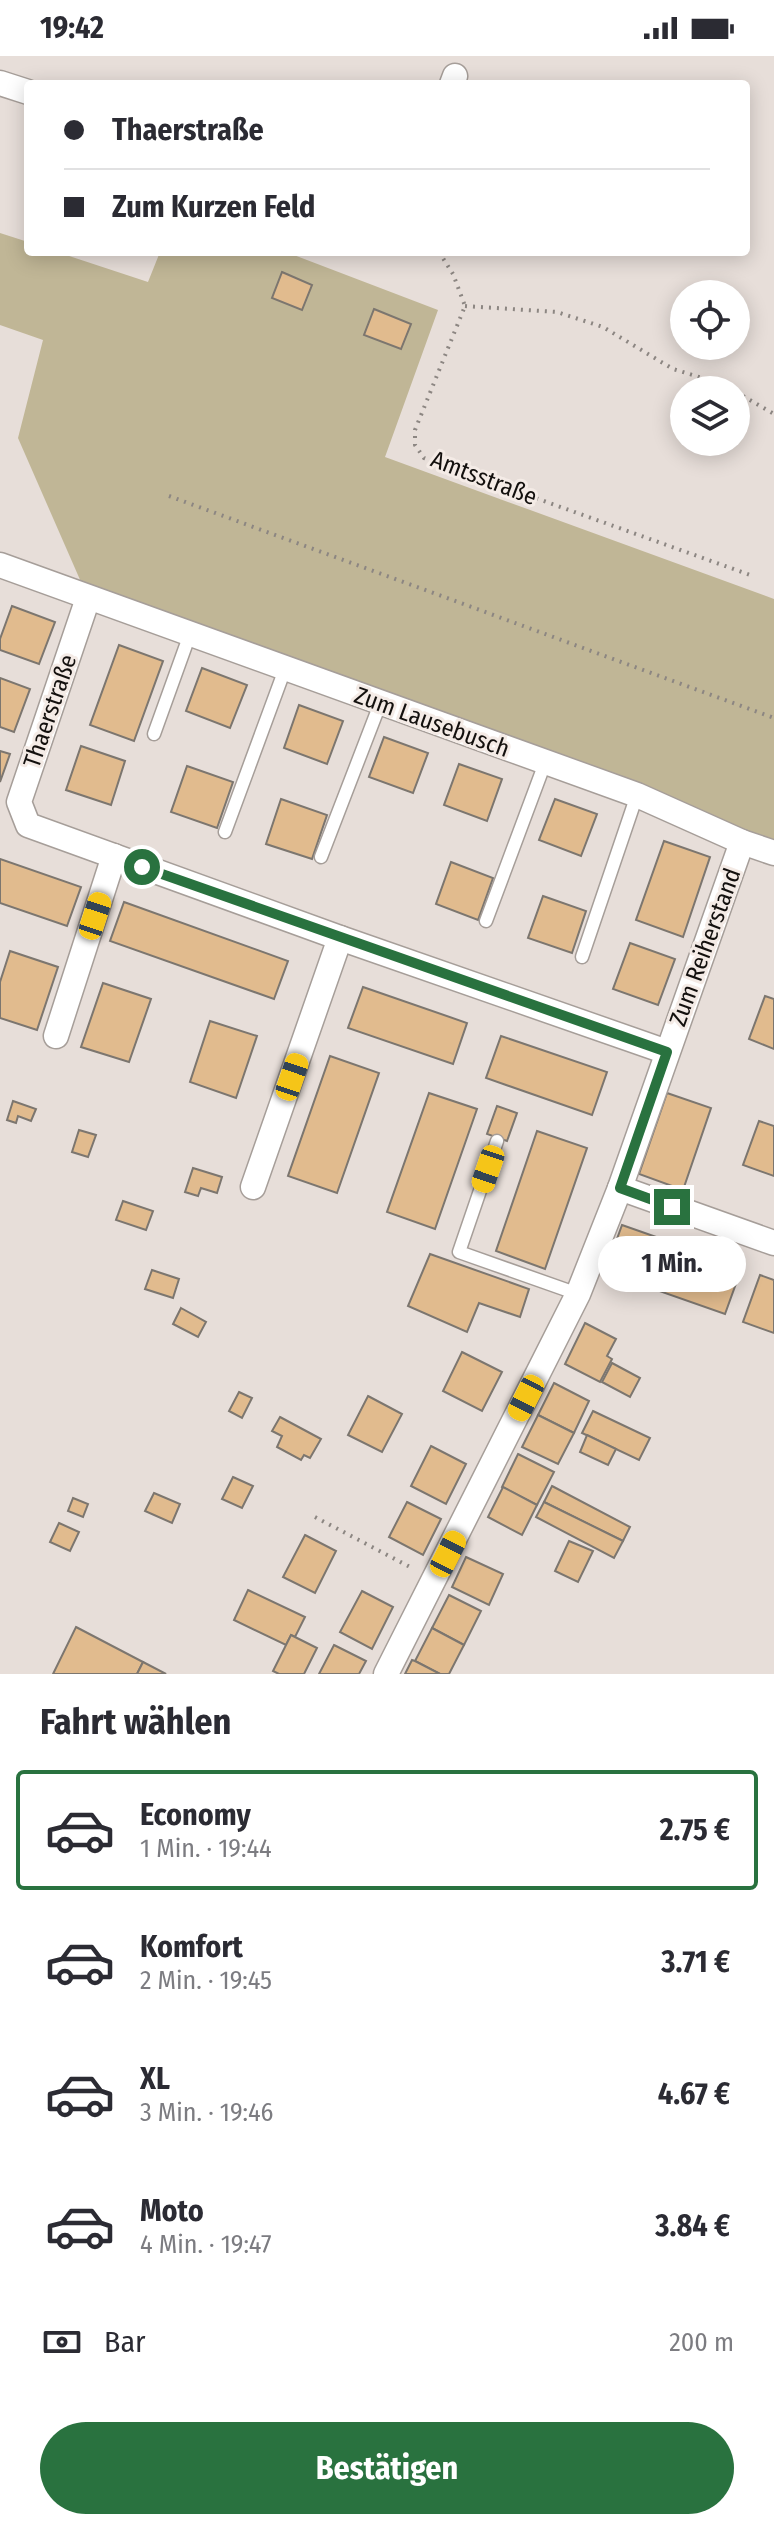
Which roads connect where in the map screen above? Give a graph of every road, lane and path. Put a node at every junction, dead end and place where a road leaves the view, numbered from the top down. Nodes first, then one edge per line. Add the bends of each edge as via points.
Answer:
1 (0, 83) edge
2 (24, 91) edge
3 (442, 256) edge
4 (465, 306) junction
5 (696, 376) edge
6 (750, 400) edge
7 (774, 414) edge
8 (169, 496) dead end
9 (0, 565) edge
10 (753, 576) dead end
11 (88, 598) junction
12 (190, 634) junction
13 (285, 669) junction
14 (380, 704) junction
15 (774, 718) edge
16 (154, 734) dead end
17 (545, 763) junction
18 (637, 795) junction
19 (225, 832) dead end
20 (742, 842) junction
21 (774, 853) edge
22 (114, 856) junction
23 (321, 857) dead end
24 (486, 921) dead end
25 (340, 938) junction
26 (582, 957) dead end
27 (56, 1036) dead end
28 (667, 1052) junction
29 (497, 1141) dead end
30 (253, 1187) dead end
31 (620, 1188) junction
32 (774, 1243) edge
33 (578, 1294) junction
34 (315, 1517) dead end
35 (435, 1580) junction
36 (386, 1674) edge

1 - 2 street
3 - 4 path
4 - 5 path via 557,312 603,327 673,369
4 - 10 path, Amtsstraße via 415,430 415,445 424,458
6 - 7 path
8 - 15 path
9 - 11 street
11 - 12 street, Zum Lausebusch
11 - 22 street, Thaerstraße via 19,802 28,825
12 - 13 street, Zum Lausebusch
12 - 16 lane
13 - 14 street, Zum Lausebusch
13 - 19 lane
14 - 17 street, Zum Lausebusch
14 - 23 lane
17 - 18 street, Zum Lausebusch
17 - 24 lane
18 - 20 street, Zum Lausebusch
18 - 26 lane
20 - 21 street, Zum Lausebusch
20 - 28 street, Zum Reiherstand
22 - 25 street, Thaerstraße
22 - 27 street
25 - 28 street, Thaerstraße
25 - 30 street
28 - 31 street
29 - 33 lane via 459,1252
31 - 32 street
31 - 33 street
33 - 35 street
34 - 35 path
35 - 36 street

